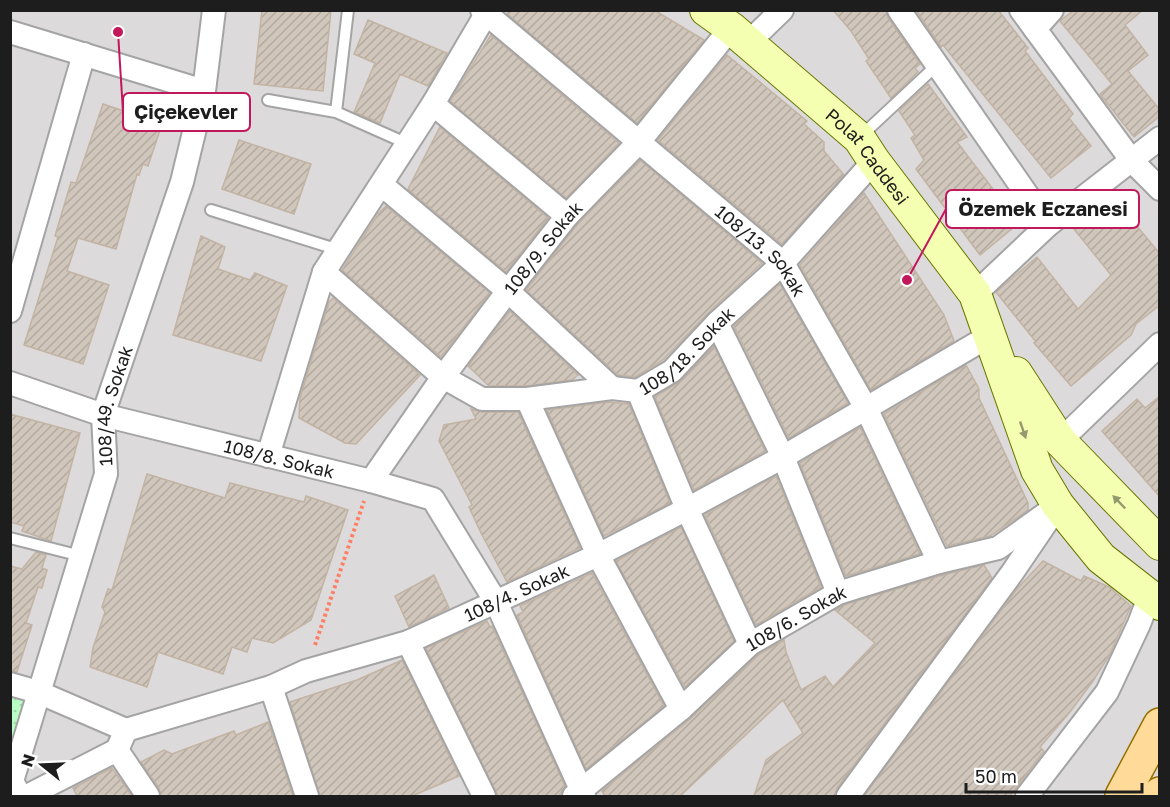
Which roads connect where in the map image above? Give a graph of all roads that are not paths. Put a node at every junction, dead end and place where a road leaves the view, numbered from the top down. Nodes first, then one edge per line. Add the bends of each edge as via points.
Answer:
1 (214, 10) edge
2 (348, 10) edge
3 (782, 10) edge
4 (899, 10) edge
5 (1021, 10) edge
6 (1052, 10) edge
7 (484, 12) edge
8 (728, 27) edge
9 (1035, 29) junction
10 (10, 32) edge
11 (84, 54) junction
12 (937, 64) junction
13 (204, 91) junction
14 (268, 100) dead end
15 (433, 104) junction
16 (336, 112) junction
17 (1160, 138) edge
18 (638, 143) junction
19 (408, 144) junction
20 (866, 150) junction
21 (1132, 161) junction
22 (382, 185) junction
23 (1160, 189) edge
24 (211, 210) dead end
25 (567, 216) junction
26 (1048, 225) junction
27 (339, 250) junction
28 (783, 262) junction
29 (324, 272) junction
30 (508, 291) junction
31 (975, 294) junction
32 (10, 311) edge
33 (717, 323) junction
34 (991, 335) junction
35 (1160, 344) edge
36 (443, 377) junction
37 (10, 382) edge
38 (612, 388) junction
39 (638, 391) junction
40 (527, 399) junction
41 (866, 408) junction
42 (103, 415) junction
43 (1060, 441) junction
44 (268, 456) junction
45 (783, 457) junction
46 (371, 481) junction
47 (1058, 506) junction
48 (687, 509) junction
49 (10, 538) edge
50 (1160, 544) edge
51 (598, 555) junction
52 (81, 556) junction
53 (939, 562) junction
54 (838, 593) junction
55 (1155, 599) edge
56 (496, 602) junction
57 (408, 642) junction
58 (750, 644) junction
59 (10, 684) edge
60 (271, 687) junction
61 (38, 692) junction
62 (681, 709) junction
63 (1160, 725) edge
64 (122, 740) junction
65 (580, 795) edge
66 (20, 796) edge
67 (27, 796) edge
68 (148, 796) edge
69 (307, 796) edge
70 (484, 796) edge
71 (848, 796) edge
72 (1027, 796) edge
73 (1122, 796) edge

1 - 13 street, 108/49. Sokak
2 - 16 lane
3 - 8 street, 108/9. Sokak
4 - 12 street
5 - 9 street
6 - 9 street
7 - 15 street
7 - 18 street, 108/13. Sokak
8 - 18 street, 108/9. Sokak
8 - 20 main road, Polat Caddesi
9 - 21 street
10 - 11 street
11 - 13 street
11 - 32 street
12 - 20 lane
12 - 26 street
13 - 42 street, 108/49. Sokak via 182,182
14 - 16 lane
15 - 19 street
15 - 25 street
16 - 19 lane
17 - 21 street
18 - 25 street, 108/9. Sokak
18 - 28 street, 108/13. Sokak
19 - 22 street
20 - 28 street, 108/18. Sokak
20 - 31 main road, Polat Caddesi
21 - 23 street
21 - 26 street
22 - 27 street
22 - 30 street
24 - 27 lane
25 - 30 street, 108/9. Sokak
26 - 31 street
27 - 29 street
28 - 33 street, 108/18. Sokak
28 - 41 street, 108/13. Sokak
29 - 36 street, 108/18. Sokak
29 - 44 street
30 - 36 street, 108/9. Sokak
30 - 38 street
31 - 34 main road, Polat Caddesi
33 - 39 street, 108/18. Sokak via 672,370
33 - 45 street
34 - 41 street, 108/4. Sokak
34 - 43 main road, Polat Caddesi
34 -> 47 main road, Polat Caddesi via 1036,470
35 - 43 street
36 - 40 street, 108/18. Sokak via 482,399
36 - 46 street, 108/9. Sokak
37 - 42 street, 108/8. Sokak
38 - 39 street, 108/18. Sokak
38 - 40 street, 108/18. Sokak
39 - 48 street
40 - 51 street
41 - 45 street, 108/4. Sokak
41 - 53 street, 108/13. Sokak
42 - 44 street, 108/8. Sokak
42 - 52 street, 108/49. Sokak via 106,474
50 -> 43 main road, Polat Caddesi
44 - 46 street, 108/8. Sokak
45 - 48 street, 108/4. Sokak
45 - 54 street
46 - 56 street, 108/8. Sokak via 433,499
47 - 53 street, 108/6. Sokak via 998,548
47 - 55 main road, Polat Caddesi via 1101,558
47 - 71 street
48 - 51 street, 108/4. Sokak
48 - 58 street
49 - 52 lane
51 - 56 street, 108/4. Sokak
51 - 62 street
52 - 61 street, 108/49. Sokak
53 - 54 street, 108/6. Sokak
54 - 58 street, 108/6. Sokak
55 - 72 street via 1107,692
56 - 57 street, 108/4. Sokak
56 - 65 street, 108/8. Sokak
57 - 60 street, 108/4. Sokak via 306,671
57 - 70 street
58 - 62 street, 108/6. Sokak
59 - 61 street
60 - 64 street, 108/4. Sokak
60 - 69 street
61 - 64 street
61 - 66 street, 108/49. Sokak via 12,781
62 - 65 street, 108/6. Sokak
63 - 73 main road
64 - 67 street, 108/4. Sokak
64 - 68 street

